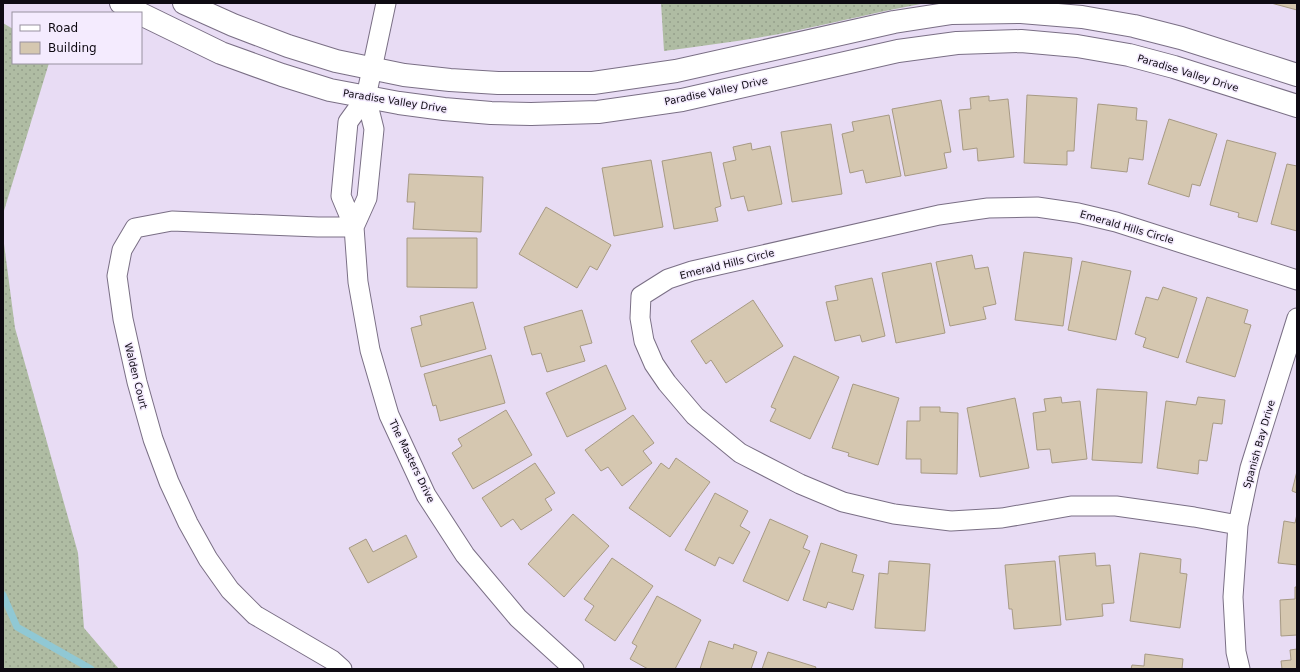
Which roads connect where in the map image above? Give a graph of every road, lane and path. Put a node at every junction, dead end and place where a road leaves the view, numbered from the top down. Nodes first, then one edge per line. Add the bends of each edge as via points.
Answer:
1 (121, 3) edge
2 (184, 3) edge
3 (386, 3) edge
4 (137, 12) edge
5 (142, 15) edge
6 (372, 68) junction
7 (1297, 75) edge
8 (366, 97) junction
9 (1297, 106) edge
10 (354, 227) junction
11 (1297, 280) edge
12 (1297, 318) edge
13 (1238, 525) junction
14 (342, 669) edge
15 (574, 669) edge
16 (1240, 669) edge

1 - 4 street, Paradise Valley Drive
2 - 6 street via 288,46 336,61
3 - 6 street
5 - 8 street, Paradise Valley Drive via 221,53 330,90
6 - 7 street via 404,75 450,80 594,83 676,71 894,22 952,13 1020,12 1082,17 1134,26 1181,38
6 - 8 street
8 - 9 street, Paradise Valley Drive via 491,113 598,112 682,100 898,51 957,43 1021,42 1078,46 1129,55
8 - 10 street, The Masters Drive via 374,129 367,198
8 - 10 street, The Masters Drive via 348,122 341,196
10 - 14 street, Walden Court via 172,221 135,228 122,250 118,276 123,319 153,439 169,482 208,559 230,590 255,615 332,660
10 - 15 street, The Masters Drive via 358,282 370,350 389,415 426,495 464,555 518,618
11 - 13 street, Emerald Hills Circle via 1078,212 1037,207 988,208 939,215 692,271 668,278 640,296 644,342 654,364 694,416 740,453 800,484 843,502 894,514 951,521 1002,518 1071,506 1116,506
12 - 13 street, Spanish Bay Drive via 1250,468
13 - 16 street, Spanish Bay Drive via 1233,597 1236,652

